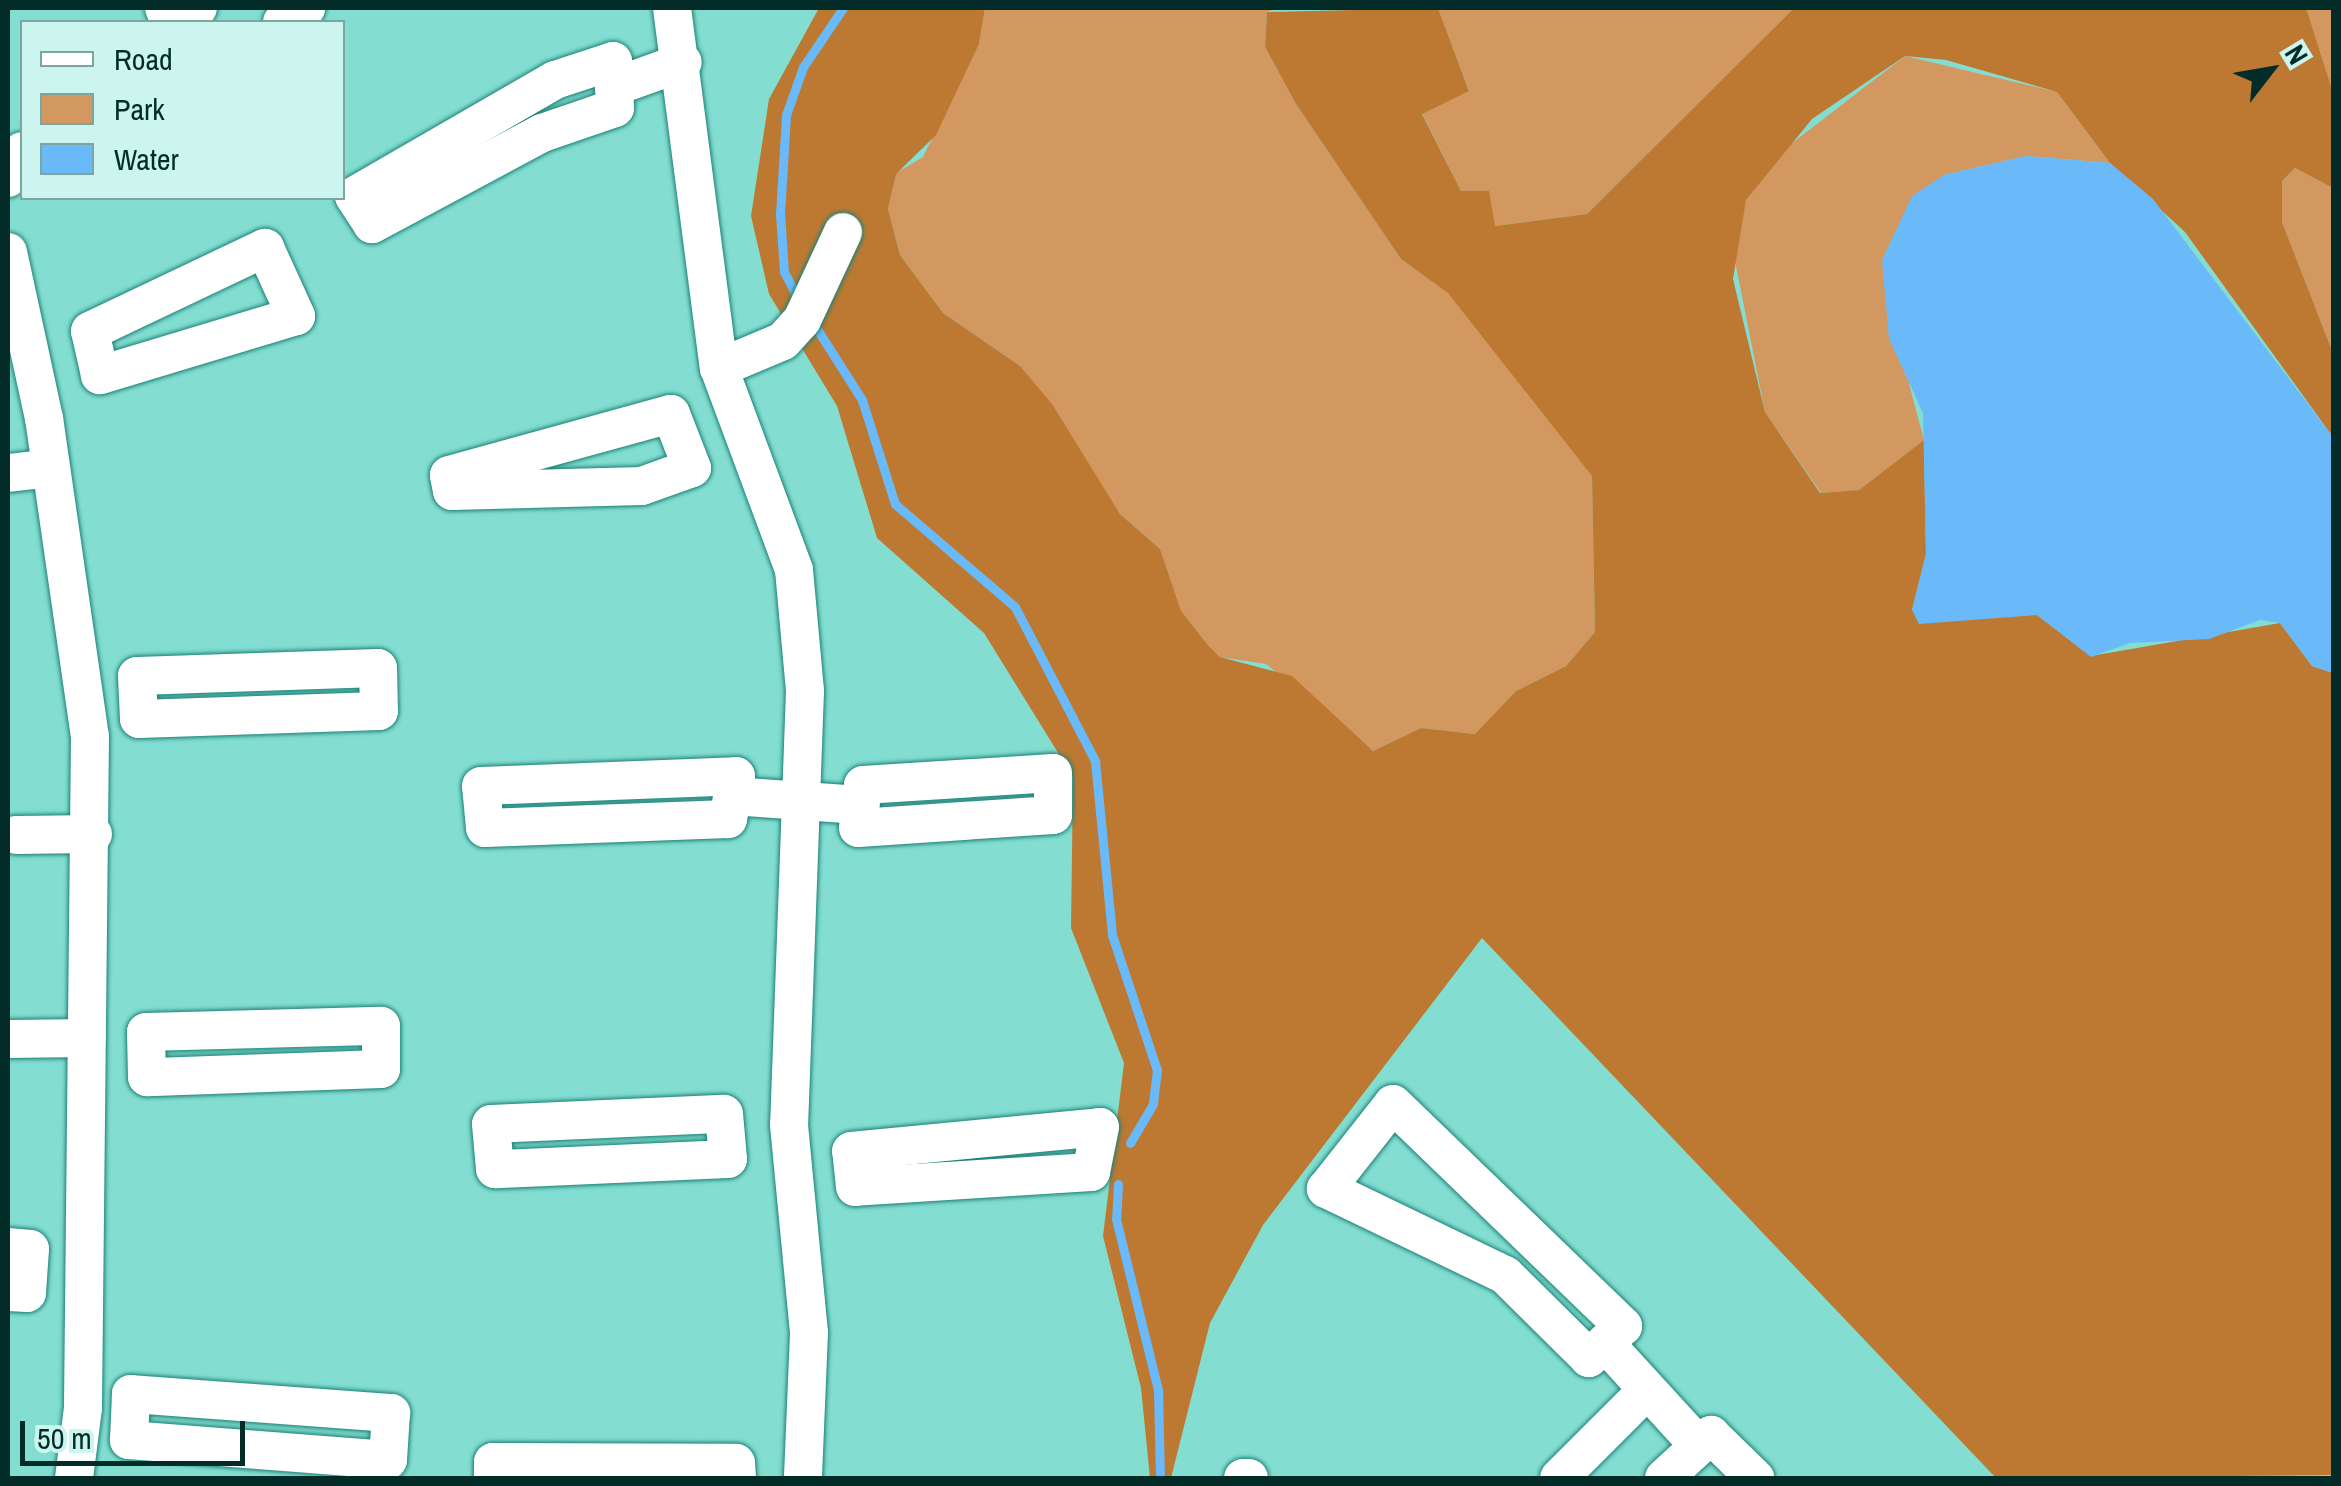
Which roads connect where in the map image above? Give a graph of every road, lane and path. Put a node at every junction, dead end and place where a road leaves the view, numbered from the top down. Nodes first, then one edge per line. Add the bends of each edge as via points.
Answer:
1 (672, 8) edge
2 (683, 62) junction
3 (614, 87) junction
4 (20, 155) edge
5 (8, 178) edge
6 (843, 232) dead end
7 (8, 252) edge
8 (95, 353) junction
9 (36, 368) junction
10 (719, 368) junction
11 (737, 427) junction
12 (682, 442) junction
13 (51, 468) junction
14 (8, 473) edge
15 (138, 696) junction
16 (80, 700) junction
17 (732, 796) junction
18 (802, 801) junction
19 (860, 805) junction
20 (10, 834) edge
21 (93, 834) junction
22 (8, 1039) edge
23 (88, 1045) junction
24 (146, 1054) junction
25 (789, 1125) junction
26 (726, 1136) junction
27 (796, 1169) junction
28 (853, 1171) junction
29 (83, 1266) junction
30 (15, 1270) edge
31 (1605, 1343) junction
32 (1646, 1390) junction
33 (84, 1408) junction
34 (130, 1416) junction
35 (1699, 1446) junction
36 (74, 1478) edge
37 (493, 1478) edge
38 (737, 1478) edge
39 (803, 1478) edge
40 (1559, 1478) edge
41 (1664, 1478) edge
42 (1755, 1478) edge

1 - 2 street
2 - 3 street
2 - 10 street via 692,200
3 - 3 street via 615,108 542,134 372,224 354,196 556,80 613,61
4 - 5 street
6 - 10 street via 802,320 783,340
7 - 9 street
8 - 8 street via 90,330 265,248 296,316 100,375
8 - 9 street
9 - 13 street
10 - 11 street
11 - 12 street
11 - 18 street via 794,570
12 - 12 street via 692,468 642,486 452,491 449,475 671,414
13 - 14 street
13 - 16 street
15 - 15 street via 137,676 378,668 378,711 139,718
15 - 16 street
16 - 21 street
17 - 17 street via 728,819 485,828 480,786 736,776
17 - 18 street
18 - 19 street
18 - 25 street
19 - 19 street via 858,828 876,829 1054,815 1052,774 862,785
20 - 21 street
21 - 23 street
22 - 23 street
23 - 24 street
23 - 29 street
24 - 24 street via 146,1032 381,1026 382,1070 147,1077
25 - 26 street
25 - 27 street
26 - 26 street via 728,1159 494,1169 491,1124 724,1114
27 - 28 street
27 - 39 street via 809,1334
28 - 28 street via 850,1150 1100,1127 1091,1172 855,1187
29 - 30 street
29 - 33 street
31 - 31 street via 1589,1358 1505,1275 1326,1189 1394,1104 1622,1326
31 - 32 street
32 - 35 street
32 - 40 street
33 - 34 street
33 - 36 street
34 - 34 street via 131,1394 391,1413 388,1460 130,1440
35 - 41 street
35 - 42 street via 1711,1435
37 - 38 street via 493,1462 736,1463

